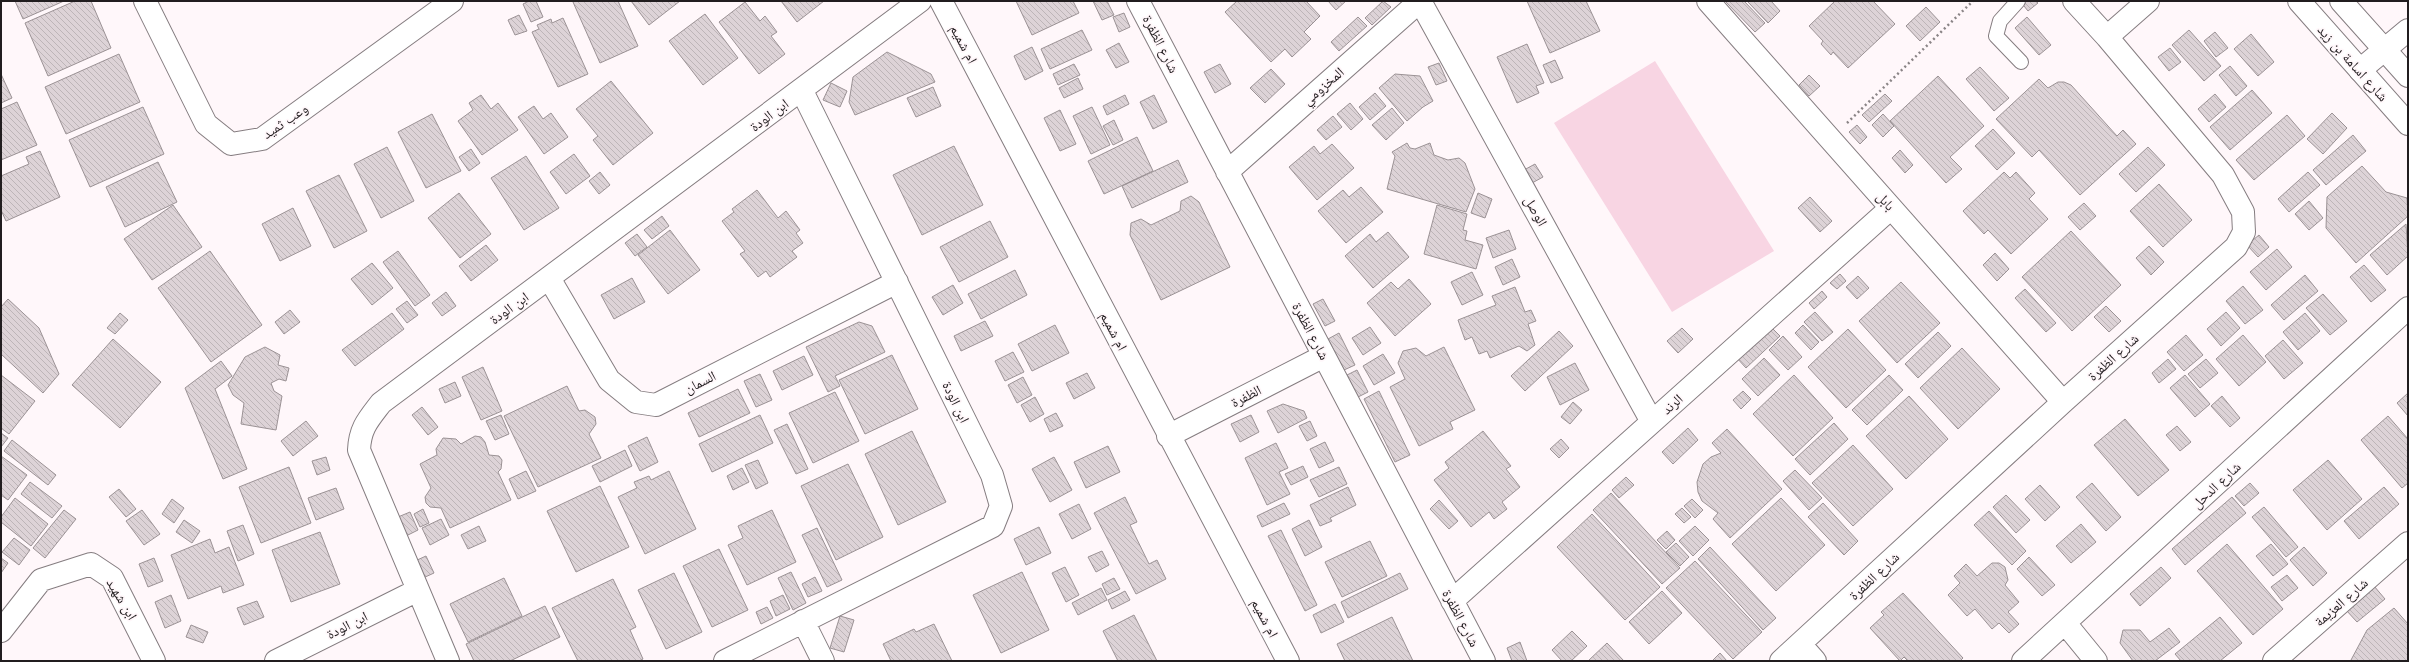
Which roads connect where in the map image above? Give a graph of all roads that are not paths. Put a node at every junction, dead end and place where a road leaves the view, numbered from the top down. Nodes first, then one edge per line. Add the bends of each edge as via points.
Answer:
1 (145, 1) edge
2 (920, 1) edge
3 (941, 1) edge
4 (1138, 1) edge
5 (1420, 1) edge
6 (1708, 1) edge
7 (2018, 1) edge
8 (2074, 1) edge
9 (2148, 1) edge
10 (2298, 1) edge
11 (2341, 1) edge
12 (446, 3) edge
13 (2408, 30) edge
14 (2107, 37) junction
15 (2384, 50) junction
16 (2020, 62) dead end
17 (2360, 70) junction
18 (2408, 76) edge
19 (802, 90) junction
20 (2408, 124) edge
21 (1227, 172) junction
22 (1891, 208) junction
23 (549, 278) junction
24 (897, 282) junction
25 (2408, 308) edge
26 (1324, 356) junction
27 (2063, 402) junction
28 (1652, 422) junction
29 (1168, 436) junction
30 (2408, 543) edge
31 (418, 590) junction
32 (1452, 601) junction
33 (803, 621) junction
34 (2065, 624) junction
35 (1, 631) edge
36 (1800, 644) junction
37 (2277, 660) edge
38 (154, 661) edge
39 (276, 661) edge
40 (448, 661) edge
41 (725, 661) edge
42 (824, 661) edge
43 (1288, 661) edge
44 (1484, 661) edge
45 (1781, 661) edge
46 (1815, 661) edge
47 (2023, 661) edge
48 (2096, 661) edge

1 - 12 street, وعب ثميد via 206,124 231,144 262,139
2 - 19 street, ابن الودة
3 - 29 street, ام شميم
4 - 21 street, شارع الظفرة
5 - 21 street, المخزومي
5 - 28 street, الوصل
6 - 22 street, بابل
7 - 16 lane via 2000,21 1996,36
8 - 14 street, شارع الظفرة
9 - 14 street
10 - 17 street, شارع اسامة بن زيد
11 - 15 street
13 - 15 street
14 - 27 street, شارع الظفرة via 2223,175 2243,212 2244,232 2236,247
15 - 17 street
15 - 18 street
17 - 20 street, شارع اسامة بن زيد
19 - 23 street, ابن الودة
19 - 24 street, ابن الودة
21 - 26 street, شارع الظفرة
22 - 27 street, بابل
22 - 28 street, الرند
23 - 24 street, السمان via 609,380 636,402 656,405
23 - 31 street, ابن الودة via 381,403 366,421 360,435 359,450
24 - 33 street, ابن الودة via 992,475 1001,506 993,526
25 - 34 street, شارع الدحل
26 - 29 street, الظفرة
26 - 32 street, شارع الظفرة
27 - 36 street, شارع الظفرة
28 - 32 street, الرند
29 - 43 street, ام شميم
30 - 37 street, شارع العزيمة
31 - 39 street, ابن الودة
31 - 40 street, ابن الودة
32 - 44 street, شارع الظفرة
33 - 41 street, ابن الودة
33 - 42 street
34 - 47 street, شارع الدحل
34 - 48 street
35 - 38 street, ابن شهيد via 41,580 91,564 112,578
36 - 45 street, شارع الظفرة
36 - 46 street

